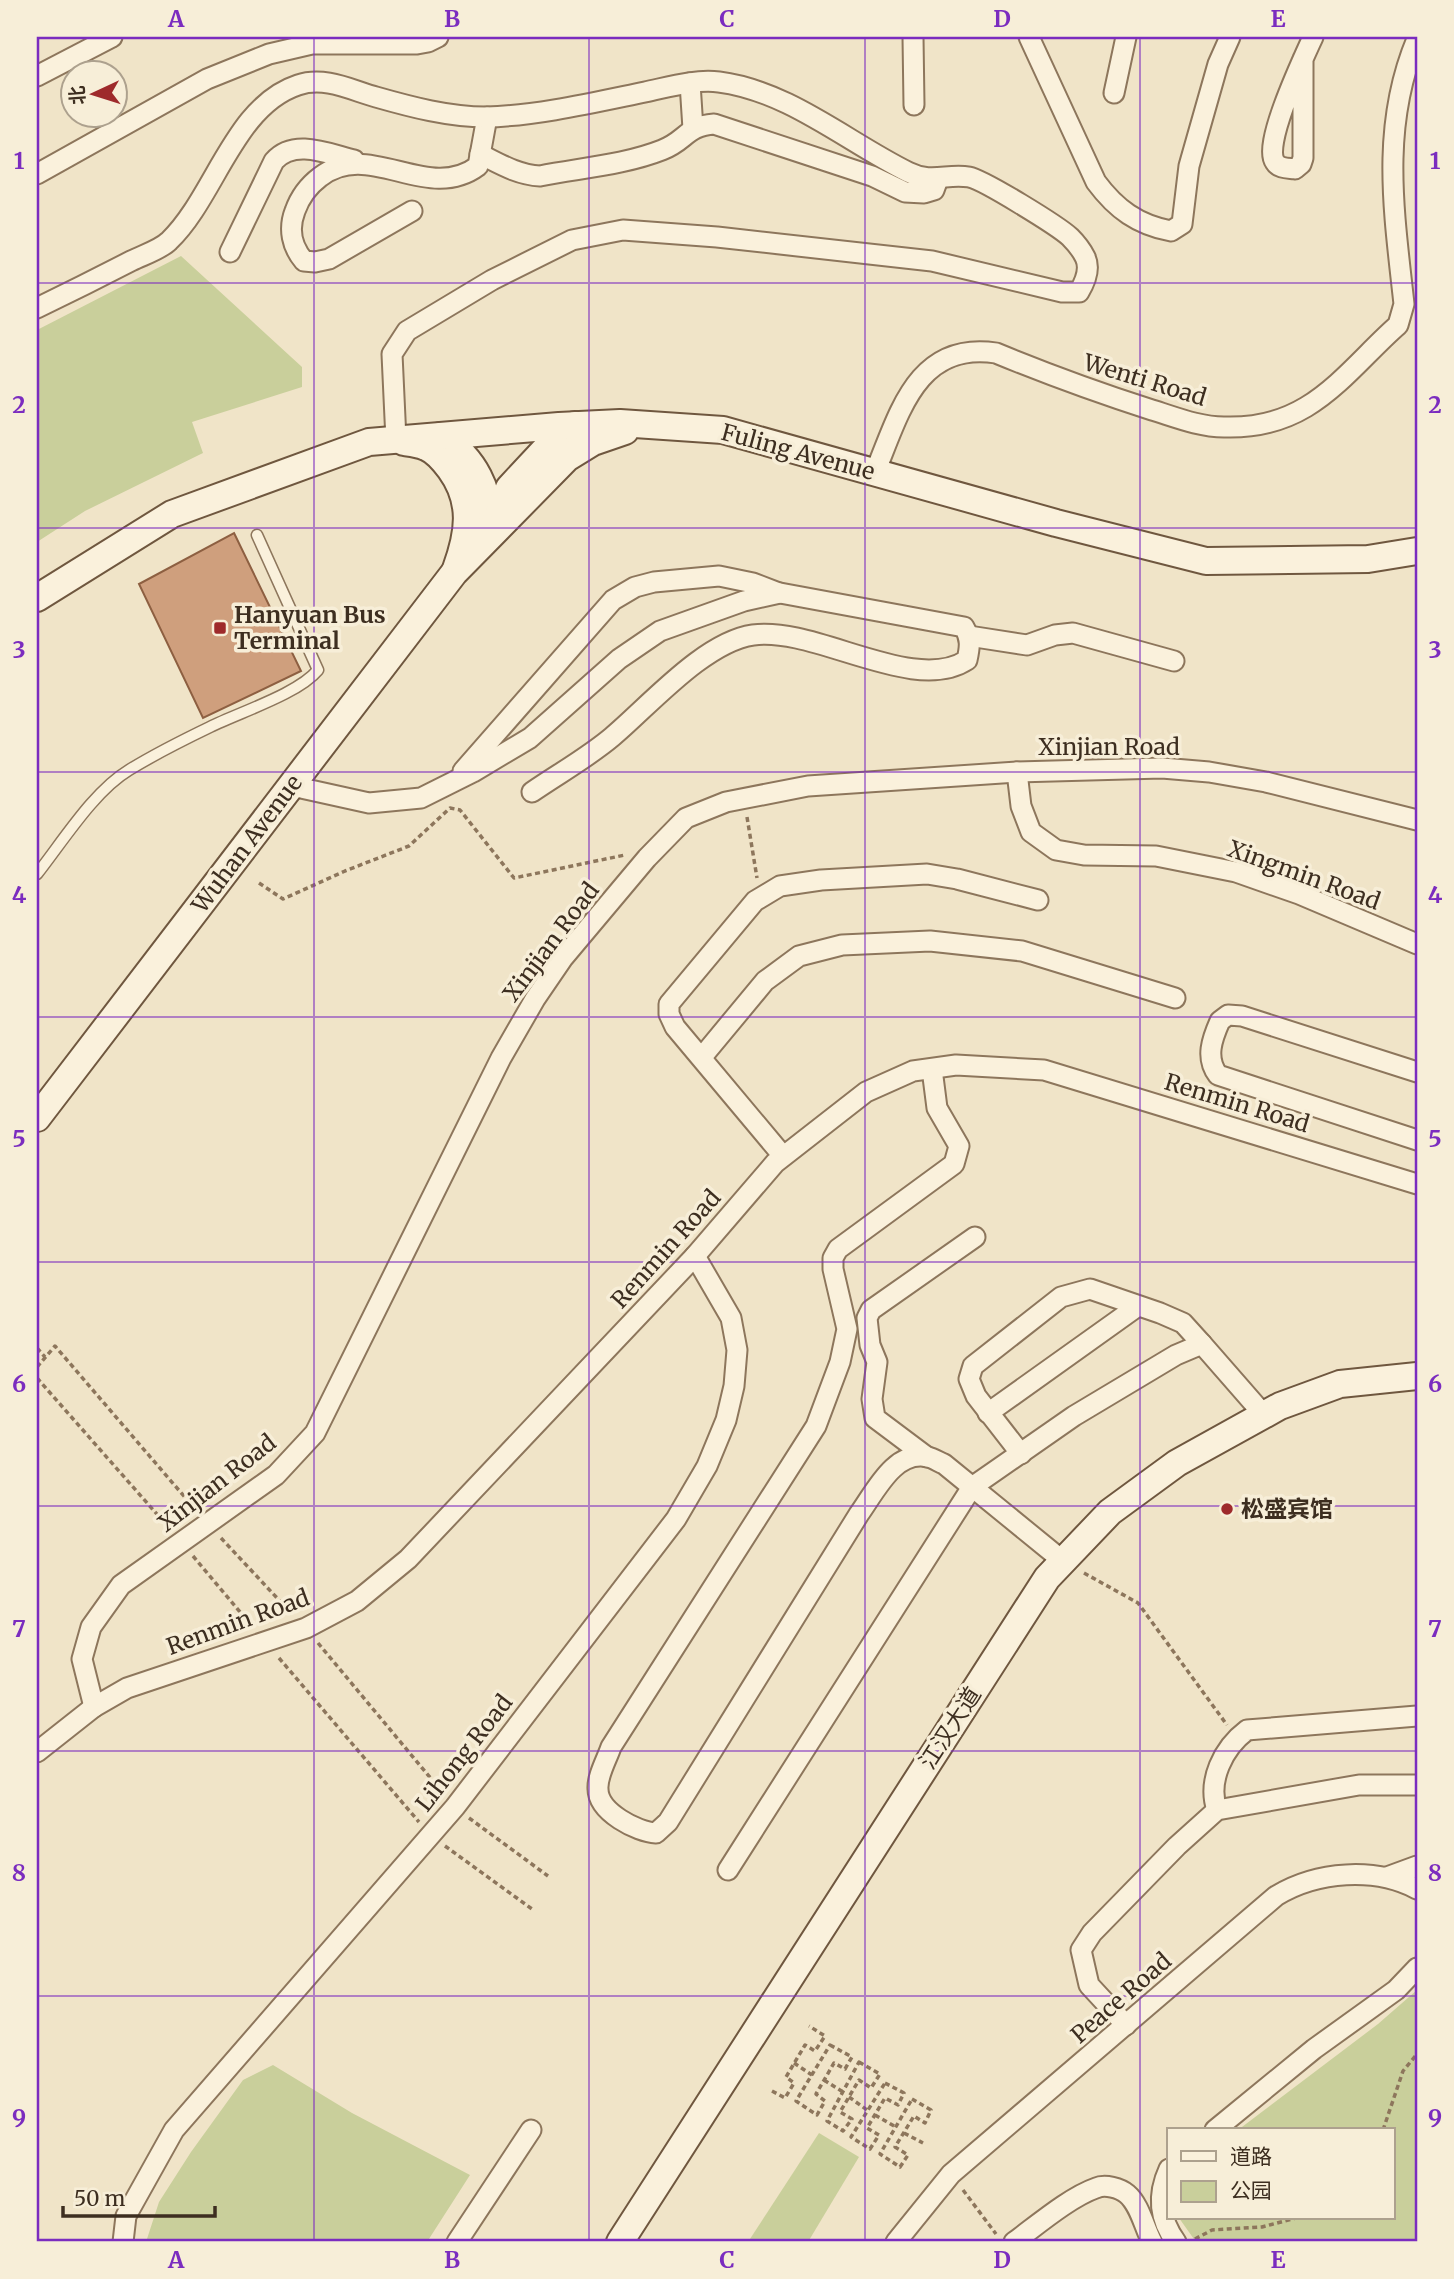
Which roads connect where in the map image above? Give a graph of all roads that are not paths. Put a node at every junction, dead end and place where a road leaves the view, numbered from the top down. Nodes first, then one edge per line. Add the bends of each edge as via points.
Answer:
1 (112, 37) edge
2 (438, 37) edge
3 (913, 37) edge
4 (1029, 37) edge
5 (1126, 37) edge
6 (1230, 37) edge
7 (1313, 37) edge
8 (1417, 39) edge
9 (1303, 59) junction
10 (37, 76) edge
11 (690, 83) junction
12 (1114, 93) dead end
13 (914, 105) dead end
14 (486, 117) junction
15 (693, 128) junction
16 (480, 154) junction
17 (369, 164) junction
18 (37, 174) edge
19 (938, 180) junction
20 (412, 211) dead end
21 (230, 252) dead end
22 (37, 309) edge
23 (1408, 328) edge
24 (575, 425) junction
25 (660, 426) junction
26 (442, 436) junction
27 (396, 440) junction
28 (875, 472) junction
29 (257, 535) dead end
30 (1417, 551) edge
31 (456, 572) junction
32 (780, 593) junction
33 (37, 598) edge
34 (969, 635) junction
35 (1174, 661) dead end
36 (1017, 772) junction
37 (453, 782) junction
38 (292, 786) junction
39 (532, 792) dead end
40 (1417, 820) edge
41 (37, 874) edge
42 (1038, 900) dead end
43 (1417, 944) edge
44 (1175, 999) dead end
45 (702, 1057) junction
46 (932, 1069) junction
47 (1417, 1072) edge
48 (37, 1118) edge
49 (1417, 1140) edge
50 (783, 1156) junction
51 (1417, 1184) edge
52 (975, 1237) dead end
53 (695, 1256) junction
54 (1138, 1306) junction
55 (1202, 1344) junction
56 (1417, 1376) edge
57 (988, 1413) junction
58 (1264, 1415) junction
59 (1021, 1454) junction
60 (928, 1457) junction
61 (972, 1487) junction
62 (1063, 1561) junction
63 (94, 1707) junction
64 (1417, 1716) edge
65 (37, 1752) edge
66 (1417, 1785) edge
67 (1217, 1810) junction
68 (1417, 1866) edge
69 (728, 1870) dead end
70 (1387, 1877) junction
71 (1417, 1889) edge
72 (1417, 1968) edge
73 (1126, 2025) junction
74 (1218, 2128) edge
75 (531, 2130) dead end
76 (1167, 2174) edge
77 (123, 2242) edge
78 (457, 2242) edge
79 (620, 2242) edge
80 (896, 2242) edge
81 (1014, 2242) edge
82 (1152, 2242) edge
83 (1176, 2242) edge

1 - 10 street
2 - 18 street via 418,44 312,44 269,54 207,79
3 - 13 street
4 - 6 street via 1096,182 1125,213 1171,231 1182,224 1189,166
5 - 12 street
7 - 9 street
8 - 23 street, Wenti Road via 1399,92 1391,155
9 - 9 street via 1275,135 1273,157 1282,167 1295,169 1303,158
11 - 14 street via 563,108
11 - 15 street
11 - 19 street via 742,86 782,102 912,174
14 - 16 street
14 - 22 street via 443,114 340,85 298,85 255,115 203,199 168,242
15 - 16 street via 677,143 641,157 540,176 516,172
15 - 19 street via 714,124 872,176 905,192 924,194 934,190
16 - 17 street via 478,166 469,173 441,179
17 - 20 street via 345,163 328,170 298,202 292,235 295,250 304,261 329,259
17 - 21 street via 316,150 281,153
19 - 27 street via 971,177 1069,237 1087,259 1087,279 1079,292 1062,292 932,261 717,237 624,230 572,240 492,280 407,331 392,354
23 - 28 street, Wenti Road via 1307,407 1261,426 1195,424 1094,392 996,353 981,351 941,361 911,388
24 - 25 main road, Fuling Avenue
24 - 26 main road, Fuling Avenue
24 - 31 main road via 550,444 509,488 495,524
25 - 28 main road, Fuling Avenue via 723,430
25 - 31 main road via 593,442 567,458
26 - 27 main road, Fuling Avenue
26 - 31 main road via 458,447 474,468 488,500 485,533
27 - 31 main road via 426,447 459,482 467,523
27 - 33 main road, Fuling Avenue via 369,442 172,514
28 - 30 main road, Fuling Avenue via 1206,561 1368,559
29 - 41 lane via 318,670 297,687 208,728 108,784
31 - 38 main road, Wuhan Avenue
32 - 34 street via 964,627
32 - 37 street via 660,631 619,659 530,738
32 - 37 street via 719,576 654,582 624,593
34 - 35 street via 1027,645 1073,633
34 - 39 street via 967,660 957,666 925,670 786,635 753,635 724,645 672,681 610,738
36 - 40 street, Xinjian Road via 1162,768 1209,772
36 - 43 street, Xingmin Road via 1021,806 1031,832 1056,850 1156,856 1236,872
36 - 63 street, Xinjian Road via 808,786 726,802 687,818 563,958 535,999 500,1058 315,1433 276,1475 121,1585 91,1627 82,1659
37 - 38 street via 421,798 369,803
38 - 48 main road, Wuhan Avenue
42 - 45 street via 927,874 780,886 755,901 669,1004 675,1027
44 - 45 street via 1022,951 930,941 842,945 799,956 765,981
45 - 50 street
46 - 50 street, Renmin Road via 913,1071 866,1092
46 - 51 street, Renmin Road via 956,1065 1044,1070
46 - 60 street via 937,1108 959,1146 954,1164 838,1249 833,1258 848,1329 816,1426 611,1747 597,1786 599,1798 611,1813 643,1832 656,1833 668,1822 866,1504 894,1465
47 - 49 street via 1242,1016 1228,1015 1220,1021 1210,1054 1218,1075
50 - 53 street, Renmin Road
52 - 60 street via 871,1310 867,1318 877,1362 872,1398 875,1418
53 - 63 street, Renmin Road via 408,1559 357,1601 306,1628 127,1688
53 - 77 street, Lihong Road via 731,1318 737,1350 726,1420 708,1466 676,1519 455,1807 174,2130 127,2216
54 - 55 street via 1184,1323
54 - 57 street
54 - 57 street via 1090,1289 1061,1297 973,1366 969,1379
55 - 58 street
55 - 59 street via 1074,1416
56 - 58 main road, 江汉大道 via 1340,1384
57 - 59 street
58 - 62 main road, 江汉大道 via 1177,1463 1110,1512
59 - 61 street
60 - 61 street
61 - 62 street
61 - 69 street
62 - 79 main road, 江汉大道 via 1039,1589
63 - 65 street, Renmin Road
64 - 67 street via 1247,1730 1225,1753 1212,1796
66 - 67 street via 1359,1785
67 - 73 street via 1092,1933 1082,1950 1089,1985
68 - 70 street
70 - 71 street, Peace Road
70 - 73 street, Peace Road via 1333,1877 1289,1888
72 - 74 street via 1396,1990 1314,2049
73 - 80 street, Peace Road via 951,2174
75 - 78 street
76 - 83 street via 1160,2203
81 - 82 street via 1098,2186 1125,2192

